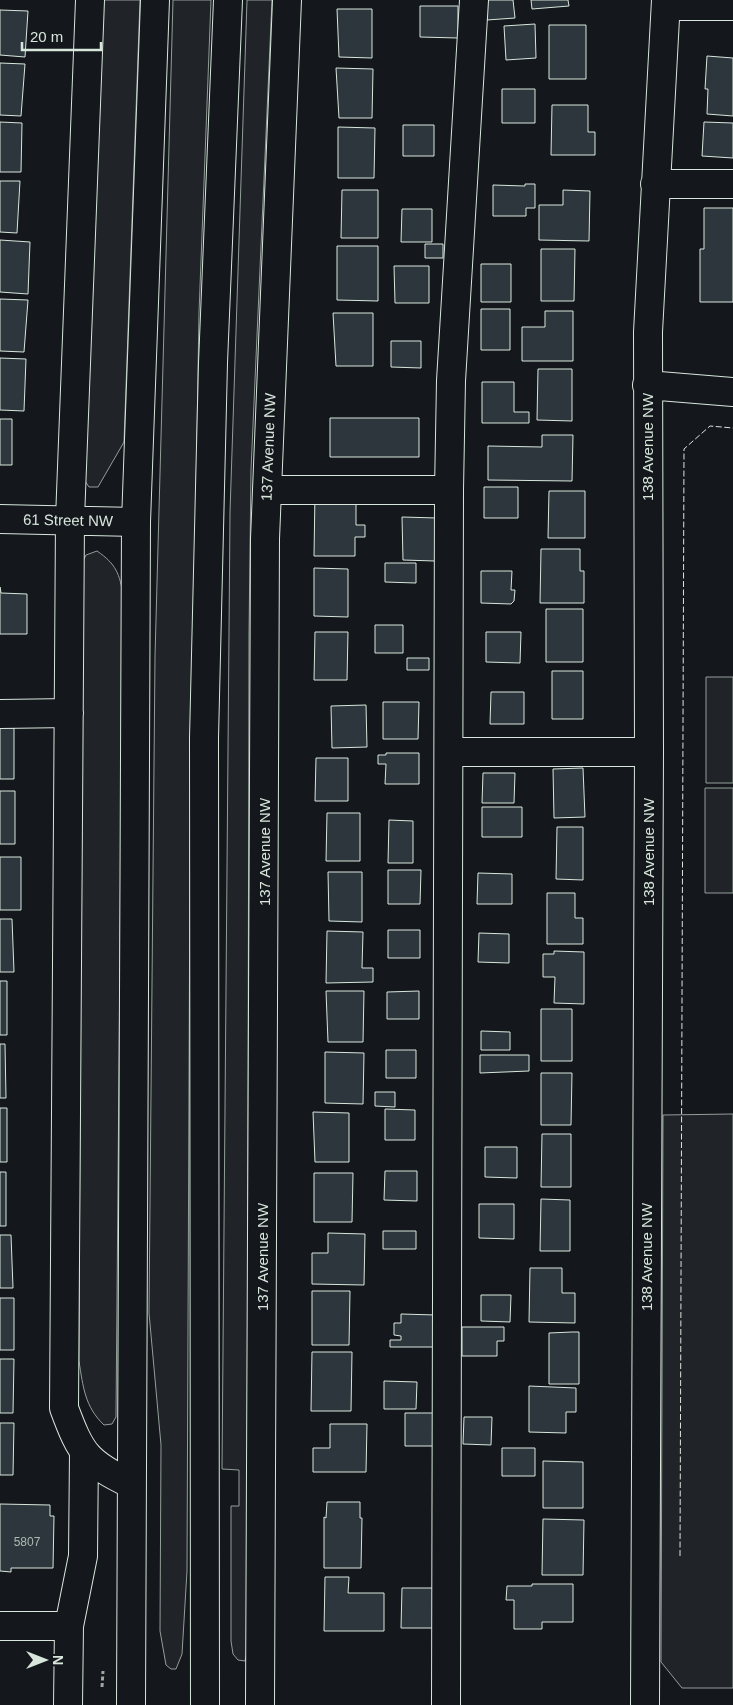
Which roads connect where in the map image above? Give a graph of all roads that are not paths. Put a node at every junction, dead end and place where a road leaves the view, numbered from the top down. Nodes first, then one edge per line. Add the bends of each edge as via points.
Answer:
1 (90, 0) edge
2 (155, 0) edge
3 (228, 0) edge
4 (287, 0) edge
5 (474, 0) edge
6 (666, 3) edge
7 (733, 6) edge
8 (655, 184) junction
9 (733, 184) edge
10 (647, 386) junction
11 (733, 392) edge
12 (267, 490) junction
13 (449, 490) junction
14 (0, 519) edge
15 (70, 519) junction
16 (136, 522) junction
17 (68, 713) junction
18 (0, 714) edge
19 (449, 752) junction
20 (648, 752) junction
21 (84, 1452) junction
22 (131, 1484) junction
23 (0, 1626) edge
24 (69, 1626) junction
25 (68, 1705) edge
26 (131, 1705) edge
27 (205, 1705) edge
28 (260, 1705) edge
29 (446, 1705) edge
30 (645, 1705) edge

1 - 15 street
2 - 16 street
3 - 27 street via 204,738
4 - 12 street, 137 Avenue NW
5 - 13 street via 451,381
6 - 7 street
6 - 8 street, 138 Avenue NW
8 - 9 street
8 - 10 street, 138 Avenue NW
10 - 11 street
10 - 20 street, 138 Avenue NW
12 - 13 street
12 - 28 street, 137 Avenue NW
13 - 19 street
14 - 15 street, 61 Street NW
15 - 16 street, 61 Street NW
15 - 17 street
16 - 22 street
17 - 18 street
17 - 21 street via 64,1408
19 - 20 street
19 - 29 street
20 - 30 street, 138 Avenue NW
21 - 22 street via 102,1470
21 - 24 street via 83,1556
22 - 26 street
23 - 24 street
24 - 25 street

